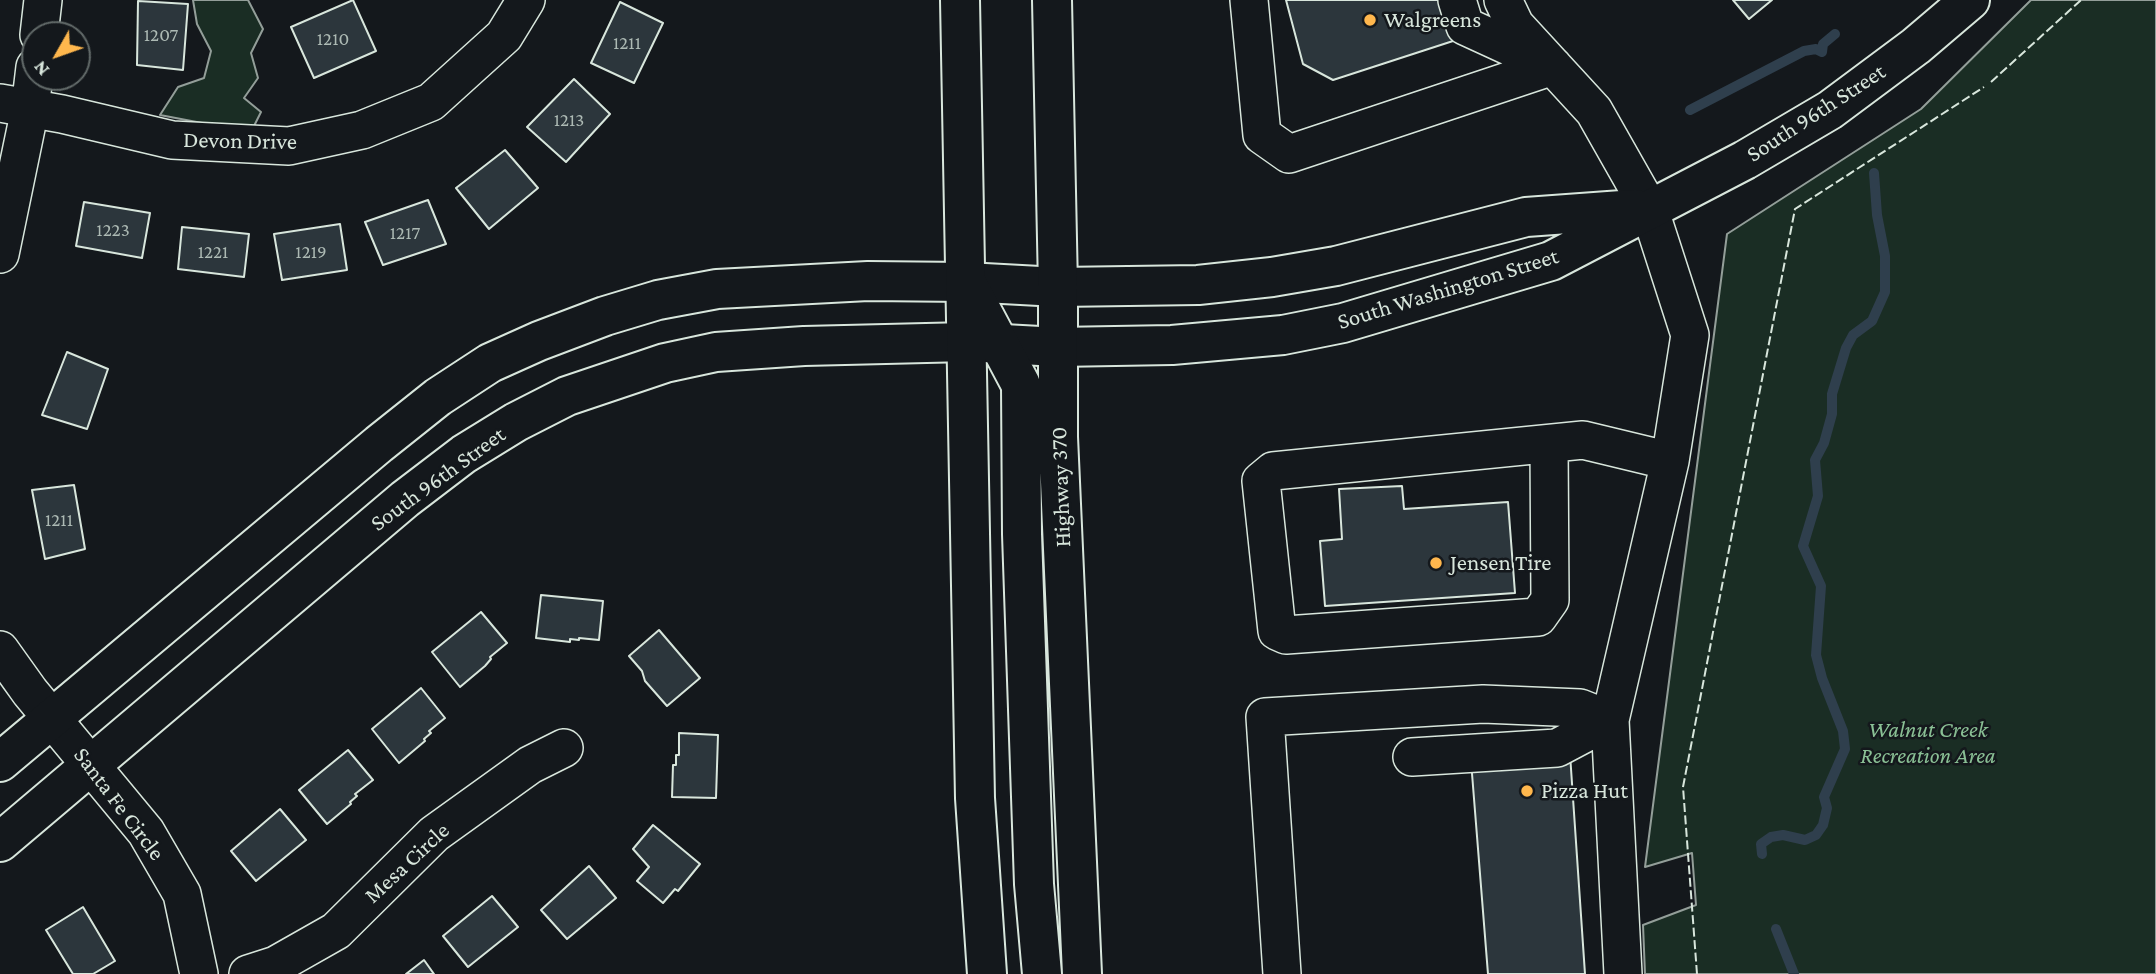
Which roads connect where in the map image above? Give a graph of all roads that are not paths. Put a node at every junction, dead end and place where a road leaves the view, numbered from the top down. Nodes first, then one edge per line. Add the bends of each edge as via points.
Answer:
1 (43, 0) edge
2 (526, 0) edge
3 (960, 0) edge
4 (1052, 0) edge
5 (1249, 0) edge
6 (1457, 0) edge
7 (1503, 0) edge
8 (1961, 3) edge
9 (41, 21) edge
10 (1553, 66) junction
11 (15, 106) edge
12 (1649, 208) junction
13 (0, 254) edge
14 (966, 282) junction
15 (1058, 287) junction
16 (983, 343) junction
17 (1058, 347) junction
18 (1549, 444) junction
19 (1670, 461) junction
20 (0, 650) edge
21 (54, 718) junction
22 (1609, 720) junction
23 (564, 748) dead end
24 (1412, 757) dead end
25 (0, 762) edge
26 (92, 764) junction
27 (0, 842) edge
28 (199, 974) edge
29 (248, 974) edge
30 (987, 974) edge
31 (1042, 974) edge
32 (1082, 974) edge
33 (1282, 974) edge
34 (1623, 974) edge

1 - 9 street
2 - 11 street, Devon Drive via 504,36 431,102 362,130 289,146 172,140
3 - 14 main road
4 - 15 main road, Highway 370
5 - 10 street via 1262,135 1289,154
6 - 10 street via 1465,26
7 - 10 street via 1515,25
8 - 12 main road, South 96th Street via 1916,46 1830,110
10 - 12 street via 1594,111
11 - 13 street
12 - 15 main road, South Washington Street via 1526,217 1336,266 1272,277 1198,285
12 - 17 main road, South Washington Street via 1551,261 1343,323 1283,335 1172,345
12 - 19 street via 1690,335
14 - 15 main road
14 - 16 main road
14 - 21 main road via 868,281 717,289 605,316 490,363 379,444
15 - 17 main road, Highway 370
16 - 17 main road, South 96th Street
16 - 26 main road, South 96th Street via 716,352 665,363 567,396 464,454 405,499
16 - 30 main road via 975,798
16 - 31 main road via 1021,384 1022,547 1034,884
17 - 32 main road, Highway 370 via 1066,655
18 - 18 street via 1273,471 1261,481 1277,631 1286,635 1538,617 1550,600
18 - 19 street via 1583,440
19 - 22 street
20 - 21 street, Santa Fe Circle
21 - 25 main road
21 - 26 street, Santa Fe Circle
22 - 24 street via 1557,748
22 - 33 street via 1580,708 1483,704 1265,717
22 - 34 street
23 - 29 street, Mesa Circle via 530,765 434,834 336,930 276,965
26 - 27 main road, South 96th Street
26 - 28 street, Santa Fe Circle via 146,832 182,894

